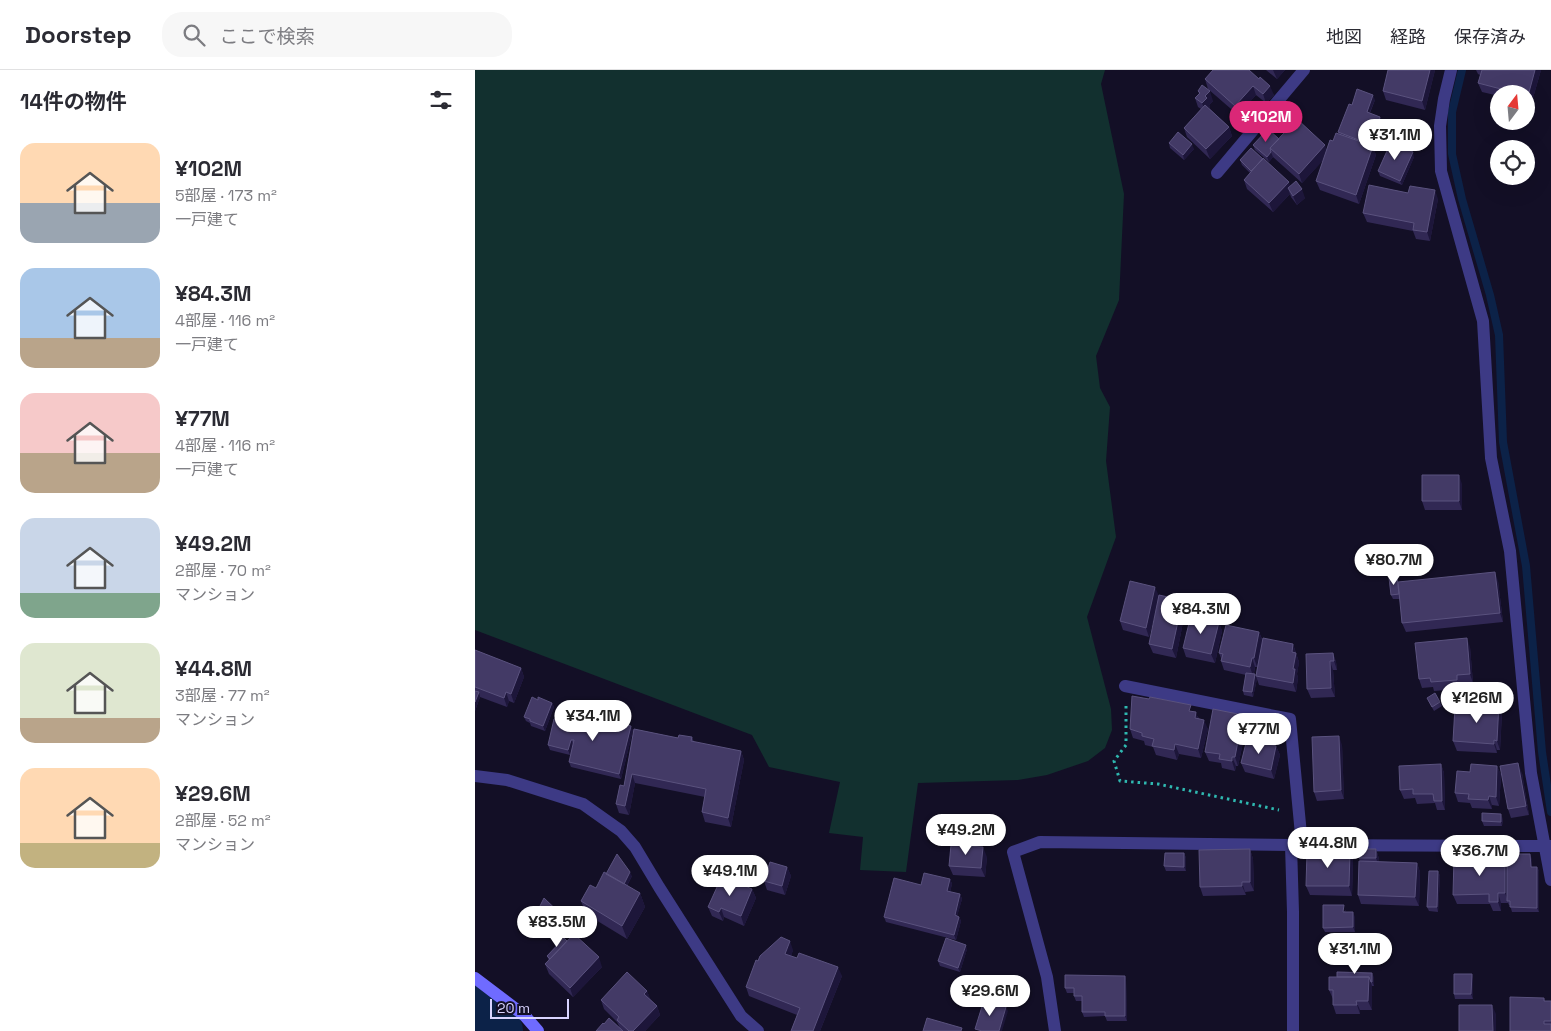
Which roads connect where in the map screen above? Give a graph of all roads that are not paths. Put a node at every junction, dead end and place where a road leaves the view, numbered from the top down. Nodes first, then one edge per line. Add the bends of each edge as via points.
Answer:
1 (1304, 70) edge
2 (1451, 70) edge
3 (1217, 173) dead end
4 (1125, 686) road end
5 (475, 776) edge
6 (1297, 845) junction
7 (1548, 846) edge
8 (1551, 880) edge
9 (475, 978) edge
10 (538, 1031) edge
11 (758, 1031) edge
12 (1055, 1031) edge
13 (1293, 1031) edge

1 - 3 street
2 - 7 street via 1440,126 1441,172 1483,321 1491,458 1510,551 1531,773
4 - 6 street via 1290,719 1299,814
5 - 11 street via 507,780 583,804 621,831 635,847 741,1016
6 - 7 street
6 - 12 street via 1040,842 1013,852 1047,977
6 - 13 street via 1293,912
7 - 8 street
9 - 10 main road via 525,1016

